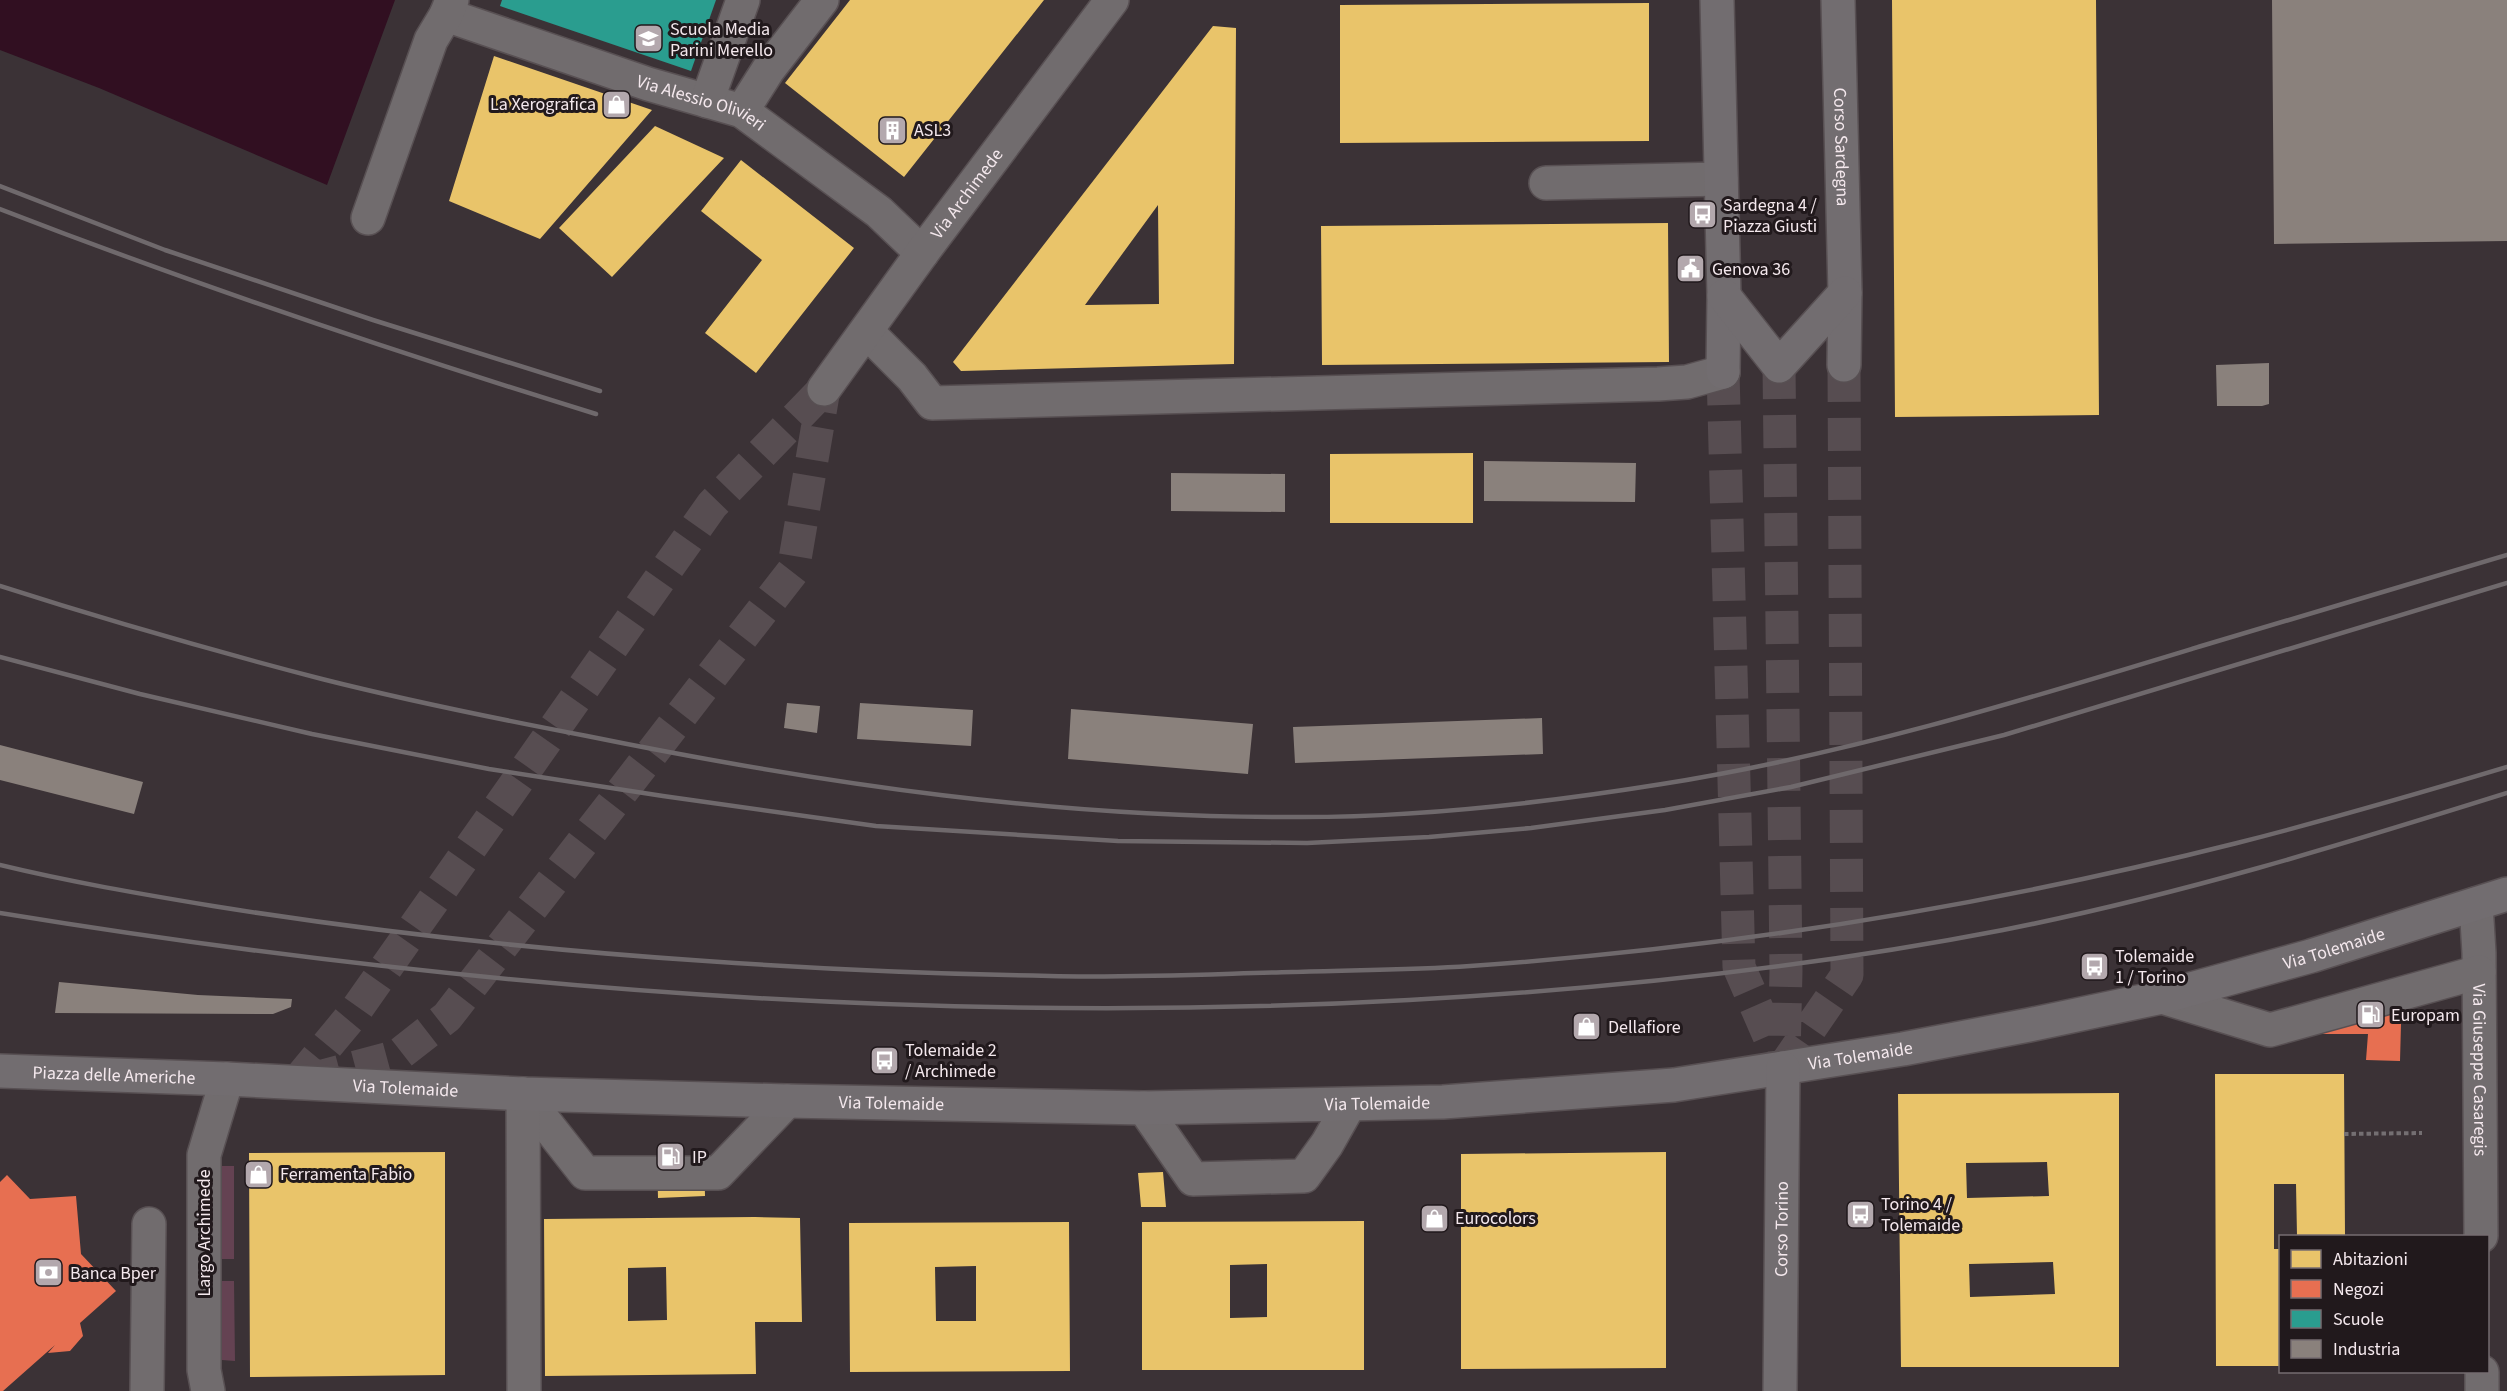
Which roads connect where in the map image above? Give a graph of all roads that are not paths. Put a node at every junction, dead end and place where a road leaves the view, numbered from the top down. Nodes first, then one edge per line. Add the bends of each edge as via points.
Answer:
1 (743, 0) edge
2 (822, 0) edge
3 (1112, 0) edge
4 (1717, 0) edge
5 (1838, 0) edge
6 (449, 8) edge
7 (707, 101) junction
8 (742, 111) junction
9 (1722, 179) junction
10 (1546, 183) dead end
11 (368, 218) dead end
12 (922, 253) junction
13 (1845, 293) junction
14 (1724, 296) junction
15 (867, 332) junction
16 (1844, 365) tunnel mouth
17 (1723, 372) joint
18 (824, 389) dead end
19 (2492, 899) edge
20 (2479, 972) junction
21 (2162, 998) junction
22 (1783, 1068) junction
23 (0, 1071) edge
24 (227, 1079) junction
25 (522, 1094) junction
26 (787, 1101) junction
27 (1349, 1105) junction
28 (1144, 1108) junction
29 (149, 1224) dead end
30 (2481, 1235) edge
31 (2482, 1373) edge
32 (147, 1391) edge
33 (208, 1391) edge
34 (524, 1391) edge
35 (1780, 1391) edge
36 (2482, 1391) edge

1 - 7 street
2 - 8 street
3 - 12 street, Via Archimede
4 - 9 main road
5 - 13 main road, Corso Sardegna
6 - 7 street, Via Alessio Olivieri via 648,84
6 - 11 street via 431,40
7 - 8 street, Via Alessio Olivieri
8 - 12 street, Via Alessio Olivieri via 879,212
9 - 10 street
9 - 14 main road
12 - 15 street, Via Archimede
13 - 14 main road via 1779,366
13 - 16 main road, Corso Sardegna
14 - 17 main road
15 - 17 street via 932,403 1658,384 1687,382
15 - 18 street, Via Archimede
19 - 20 street, Via Giuseppe Casaregis
19 - 21 main road, Via Tolemaide via 2311,957
20 - 21 street via 2270,1030
20 - 30 street, Via Giuseppe Casaregis
21 - 22 main road, Via Tolemaide via 1903,1049
22 - 27 main road, Via Tolemaide via 1674,1085
22 - 35 main road, Corso Torino
23 - 24 main road, Piazza delle Americhe
24 - 25 main road, Via Tolemaide
24 - 33 street, Largo Archimede via 204,1155 204,1370
25 - 26 main road, Via Tolemaide
25 - 26 street via 585,1173 718,1173
25 - 34 street
26 - 28 main road, Via Tolemaide
27 - 28 main road, Via Tolemaide
27 - 28 street via 1304,1176 1193,1179
29 - 32 street
31 - 36 street

